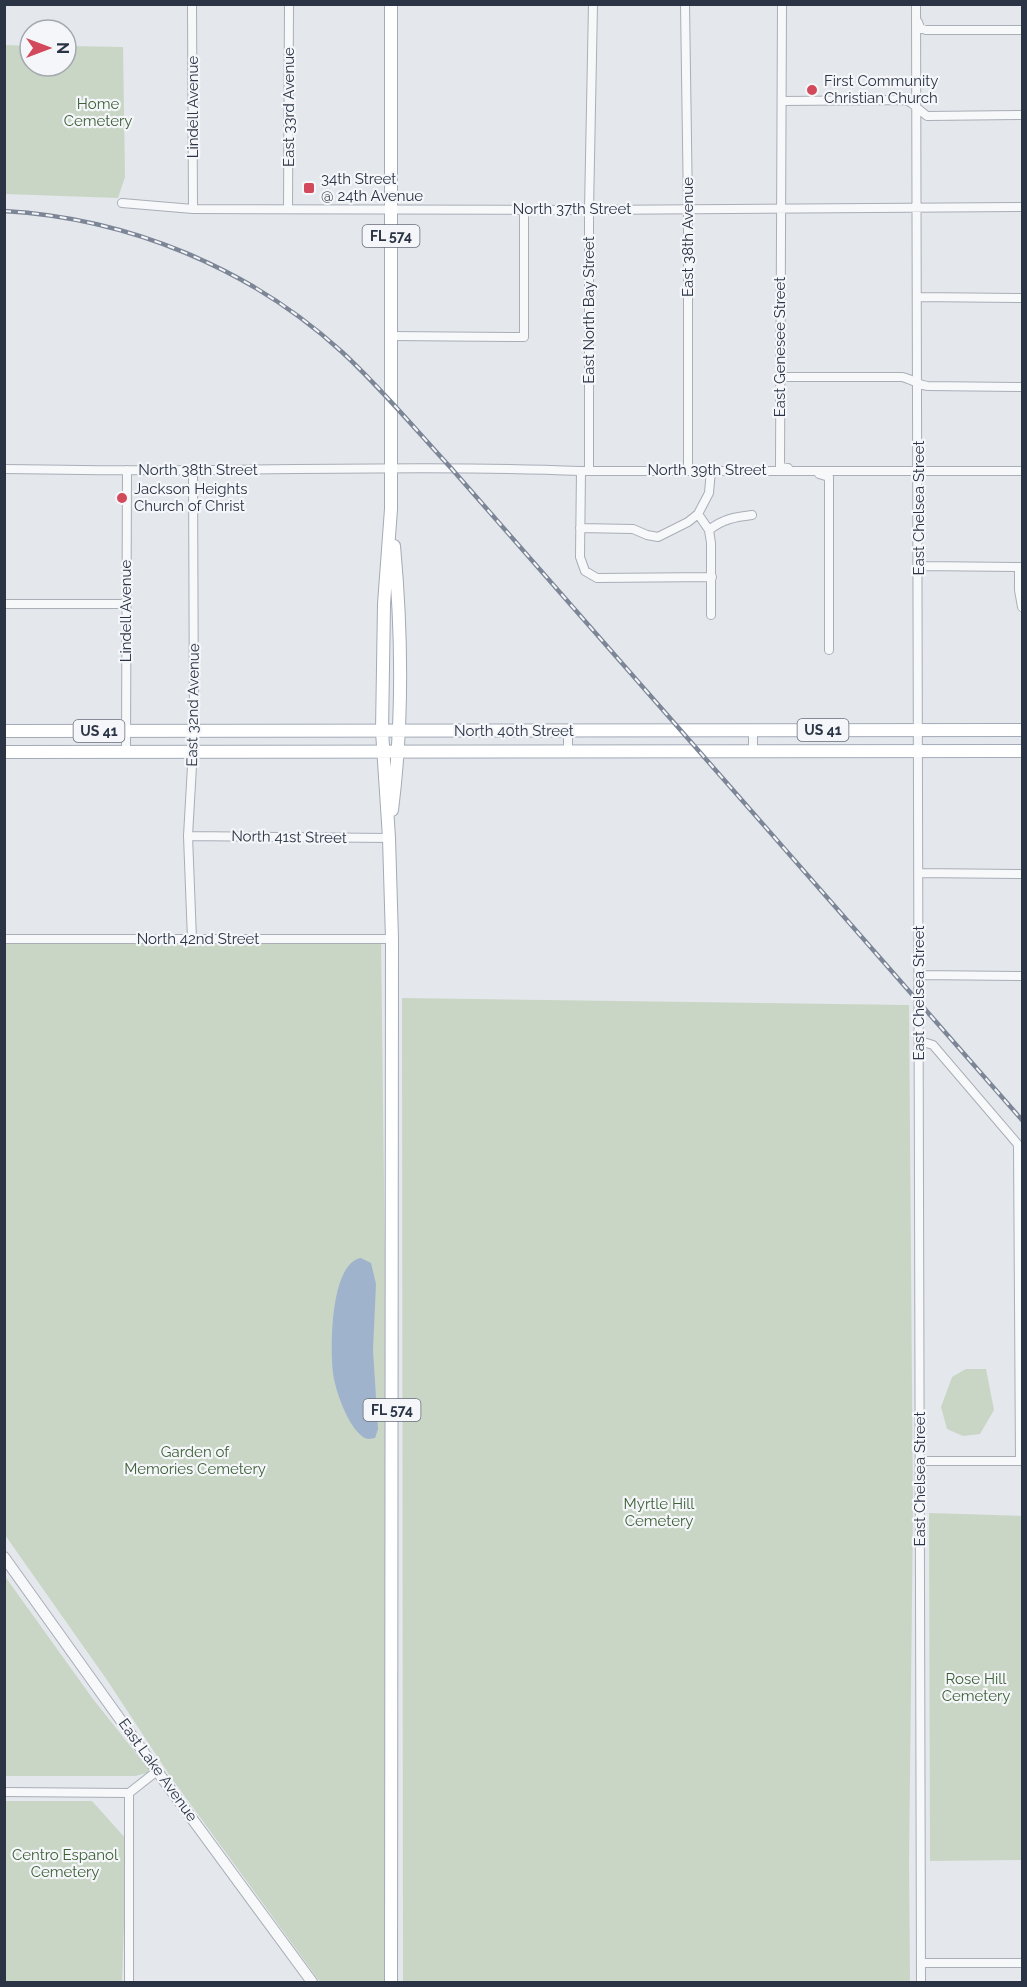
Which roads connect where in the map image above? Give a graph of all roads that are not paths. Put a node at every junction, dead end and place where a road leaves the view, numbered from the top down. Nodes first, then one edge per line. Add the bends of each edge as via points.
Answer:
1 (192, 4) edge
2 (289, 4) edge
3 (391, 4) edge
4 (593, 4) edge
5 (685, 4) edge
6 (782, 4) edge
7 (911, 4) edge
8 (916, 4) edge
9 (916, 16) junction
10 (1023, 30) edge
11 (782, 101) junction
12 (917, 109) junction
13 (1023, 115) edge
14 (122, 203) dead end
15 (780, 207) junction
16 (1023, 207) edge
17 (917, 208) junction
18 (193, 209) junction
19 (288, 209) junction
20 (391, 209) junction
21 (688, 209) junction
22 (524, 210) junction
23 (589, 210) junction
24 (917, 297) junction
25 (1023, 298) edge
26 (391, 336) junction
27 (780, 377) junction
28 (918, 385) junction
29 (1023, 387) edge
30 (391, 468) junction
31 (4, 469) edge
32 (127, 470) junction
33 (193, 470) junction
34 (688, 470) junction
35 (711, 470) junction
36 (585, 471) junction
37 (804, 471) junction
38 (919, 471) junction
39 (1023, 471) edge
40 (391, 509) junction
41 (698, 514) junction
42 (752, 515) dead end
43 (580, 528) junction
44 (709, 530) junction
45 (919, 566) junction
46 (1021, 567) edge
47 (712, 577) junction
48 (126, 603) junction
49 (4, 604) edge
50 (1023, 607) edge
51 (711, 615) dead end
52 (829, 650) dead end
53 (382, 730) junction
54 (399, 730) junction
55 (753, 730) junction
56 (918, 730) junction
57 (1023, 730) edge
58 (4, 731) edge
59 (126, 731) junction
60 (194, 731) junction
61 (568, 731) junction
62 (397, 750) junction
63 (568, 750) junction
64 (126, 751) junction
65 (194, 751) junction
66 (383, 751) junction
67 (753, 751) junction
68 (918, 751) junction
69 (1023, 751) edge
70 (4, 752) edge
71 (188, 836) junction
72 (389, 838) junction
73 (919, 873) junction
74 (1023, 874) edge
75 (4, 939) edge
76 (192, 939) junction
77 (392, 939) junction
78 (919, 975) junction
79 (1023, 976) edge
80 (920, 1041) junction
81 (1021, 1147) edge
82 (920, 1461) junction
83 (1021, 1461) edge
84 (4, 1557) edge
85 (157, 1771) junction
86 (4, 1792) edge
87 (129, 1793) junction
88 (921, 1963) junction
89 (1023, 1963) edge
90 (129, 1983) edge
91 (312, 1983) edge
92 (391, 1983) edge
93 (921, 1983) edge

1 - 18 street, Lindell Avenue
2 - 19 street, East 33rd Avenue
3 - 20 main road, FL 574
4 - 23 street, East North Bay Street
5 - 21 street, East 38th Avenue
6 - 11 street, East Genesee Street
7 - 9 street
8 - 9 street, East Chelsea Street
9 - 10 street via 926,30
9 - 12 street, East Chelsea Street
11 - 12 street via 904,100
11 - 15 street, East Genesee Street
12 - 13 street via 927,116
12 - 17 street, East Chelsea Street
14 - 18 street, North 37th Street
15 - 17 street, North 37th Street
15 - 21 street, North 37th Street
15 - 27 street, East Genesee Street
16 - 17 street, North 37th Street
17 - 24 street, East Chelsea Street
18 - 19 street, North 37th Street
19 - 20 street, North 37th Street
20 - 22 street, North 37th Street
20 - 26 main road, FL 574
21 - 23 street, North 37th Street
21 - 34 street, East 38th Avenue
22 - 23 street, North 37th Street
22 - 26 street via 524,337
23 - 36 street, East North Bay Street
24 - 25 street
24 - 28 street, East Chelsea Street
26 - 30 main road, FL 574
27 - 28 street via 902,377
27 - 37 street, East Genesee Street via 780,467
28 - 29 street
28 - 38 street, East Chelsea Street
30 - 33 street, North 38th Street
30 - 36 street, North 39th Street
30 - 40 main road, FL 574
31 - 32 street, North 38th Street
32 - 33 street, North 38th Street
32 - 48 street, Lindell Avenue
33 - 60 street, East 32nd Avenue
34 - 35 street, North 39th Street
34 - 36 street, North 39th Street
35 - 37 street, North 39th Street
35 - 41 street via 710,493
36 - 43 street, East North Bay Street
37 - 38 street, North 39th Street
37 - 52 street, East Genesee Street via 829,477
38 - 39 street, North 39th Street
38 - 45 street, East Chelsea Street
40 - 53 main road, FL 574 via 384,604
40 - 54 main road, FL 574 via 398,615
41 - 43 street via 658,537 633,529
41 - 44 street
42 - 44 street via 720,522
43 - 47 street, East North Bay Street via 582,565 597,578
44 - 47 street
45 - 46 street
45 - 56 street, East Chelsea Street
46 - 50 street via 1019,590
47 - 51 street
48 - 49 street
48 - 59 street, Lindell Avenue
53 - 54 main road, North 40th Street / US 41
53 - 60 main road, North 40th Street / US 41
53 - 66 main road, FL 574
54 - 61 main road, North 40th Street / US 41
54 - 62 main road, FL 574
55 - 56 main road, North 40th Street / US 41
55 - 61 main road, North 40th Street / US 41
55 - 67 street
56 - 57 main road, North 40th Street / US 41
56 - 68 street, East Chelsea Street
58 - 59 main road, North 40th Street / US 41
59 - 60 main road, North 40th Street / US 41
59 - 64 street, Lindell Avenue
60 - 65 street, East 32nd Avenue
61 - 63 street
62 - 63 main road, North 40th Street / US 41
62 - 66 main road, North 40th Street / US 41
62 - 72 main road, FL 574
63 - 67 main road, North 40th Street / US 41
64 - 65 main road, North 40th Street / US 41
64 - 70 main road, North 40th Street / US 41
65 - 66 main road, North 40th Street / US 41
65 - 71 street, East 32nd Avenue
66 - 72 main road, FL 574
67 - 68 main road, North 40th Street / US 41
68 - 69 main road, North 40th Street / US 41
68 - 73 street, East Chelsea Street
71 - 72 street, North 41st Street
71 - 76 street, East 32nd Avenue
72 - 77 main road, FL 574
73 - 74 street
73 - 78 street, East Chelsea Street
75 - 76 street, North 42nd Street
76 - 77 street, North 42nd Street
77 - 92 main road, FL 574
78 - 79 street
78 - 80 street, East Chelsea Street
80 - 81 street via 933,1045
80 - 82 street, East Chelsea Street
81 - 83 street
82 - 83 street
82 - 88 street, East Chelsea Street
84 - 85 street, East Lake Avenue
85 - 87 street
85 - 91 street, East Lake Avenue
86 - 87 street
87 - 90 street
88 - 89 street
88 - 93 street, East Chelsea Street

